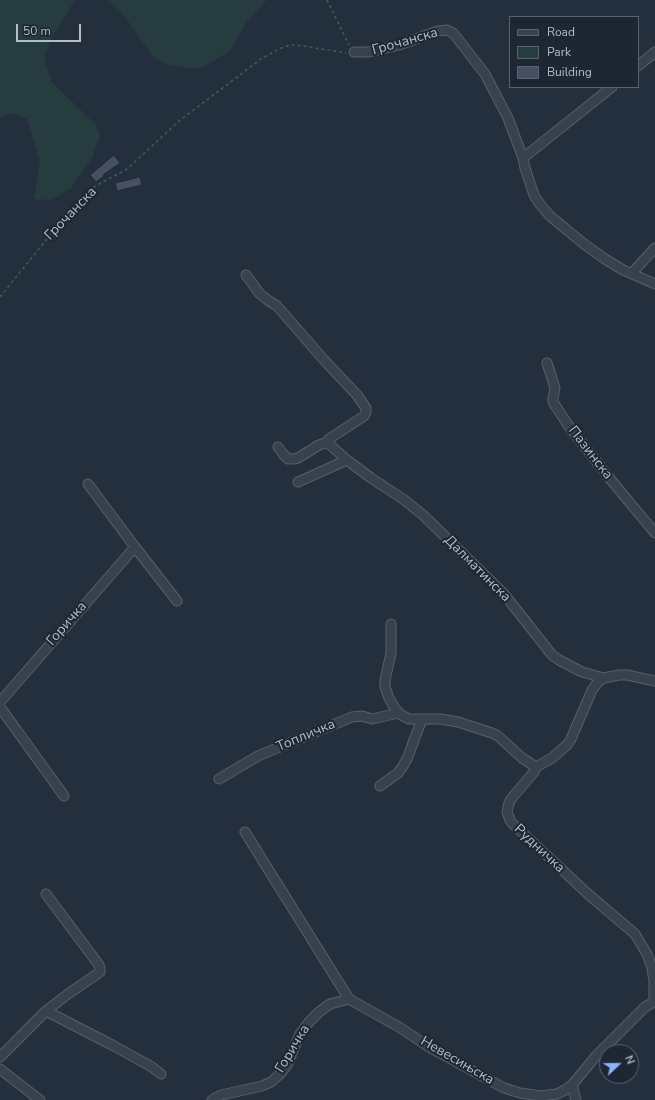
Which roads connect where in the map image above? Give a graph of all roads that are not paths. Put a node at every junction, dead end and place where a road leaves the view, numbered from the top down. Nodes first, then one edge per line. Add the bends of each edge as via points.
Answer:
1 (354, 52) road end
2 (655, 52) edge
3 (639, 65) edge
4 (611, 88) edge
5 (523, 158) junction
6 (655, 248) edge
7 (632, 273) junction
8 (246, 275) dead end
9 (655, 284) edge
10 (547, 363) dead end
11 (328, 442) junction
12 (278, 447) dead end
13 (347, 460) junction
14 (298, 482) dead end
15 (88, 484) dead end
16 (655, 533) edge
17 (135, 547) junction
18 (177, 601) dead end
19 (390, 624) dead end
20 (604, 678) junction
21 (655, 681) edge
22 (0, 702) edge
23 (0, 707) edge
24 (399, 714) junction
25 (422, 719) junction
26 (536, 767) junction
27 (219, 779) dead end
28 (380, 786) dead end
29 (64, 796) dead end
30 (245, 832) dead end
31 (46, 894) dead end
32 (349, 999) junction
33 (654, 1001) edge
34 (46, 1011) junction
35 (0, 1057) edge
36 (0, 1069) edge
37 (161, 1074) dead end
38 (572, 1085) junction
39 (40, 1100) edge
40 (212, 1100) edge
41 (576, 1100) edge

1 - 5 street, Грочанска via 369,52 399,45 438,31 447,30 454,34 485,74 508,118
2 - 3 street
4 - 5 street
5 - 7 street, Грочанска via 534,195 550,216 605,259
6 - 7 street
7 - 9 street, Грочанска
8 - 11 street via 260,294 277,306 366,408 364,416
10 - 16 street, Пазинска via 555,388 553,402 611,480
11 - 12 street via 293,459 288,459
11 - 13 street, Далматинска
13 - 14 street
13 - 20 street, Далматинска via 423,514 504,594 552,655 582,672
15 - 17 street
17 - 18 street
17 - 22 street, Горичка
19 - 24 street via 391,653 385,687
20 - 21 street via 627,675
20 - 26 street, Рудничка via 592,690 571,739 552,758
23 - 29 street
24 - 25 street, Топличка
24 - 27 street, Топличка via 372,718 352,717 258,756
25 - 26 street, Топличка via 458,722 492,733
25 - 28 street via 404,766
26 - 33 street, Рудничка via 509,803 510,820 588,894 635,934 652,968
30 - 32 street
31 - 34 street via 100,968 100,972
32 - 38 street, Невесињска via 504,1088 541,1096 557,1094
32 - 40 street, Горичка via 330,1004 309,1022 300,1034 287,1065 275,1079 262,1086 221,1095
33 - 38 street, Невесињска via 606,1046
34 - 35 street
34 - 37 street
36 - 39 street
38 - 41 street

